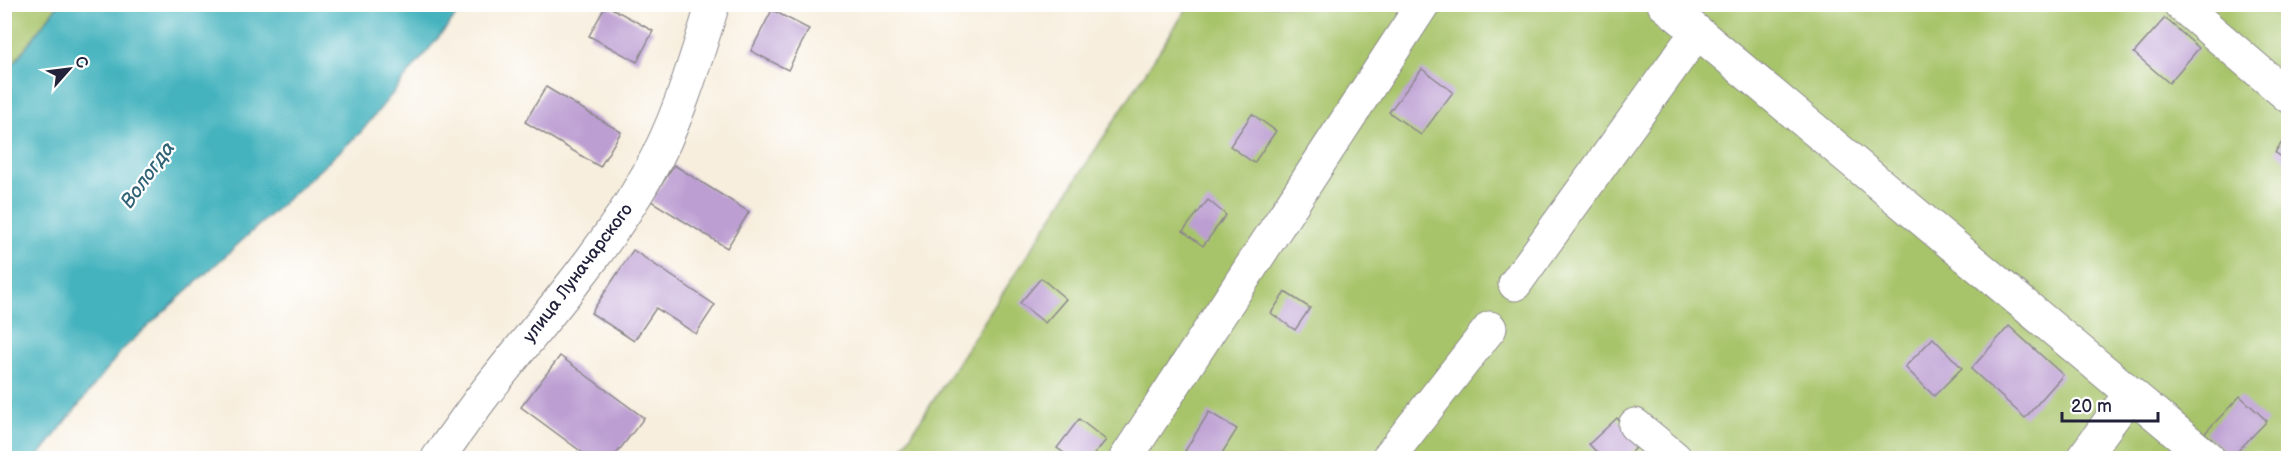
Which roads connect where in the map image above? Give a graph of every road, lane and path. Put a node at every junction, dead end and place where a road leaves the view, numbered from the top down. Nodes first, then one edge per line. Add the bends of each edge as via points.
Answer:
1 (713, 4) edge
2 (1423, 4) edge
3 (1664, 4) edge
4 (2180, 4) edge
5 (1697, 32) junction
6 (2289, 96) edge
7 (1515, 284) dead end
8 (1490, 328) dead end
9 (2130, 393) junction
10 (1635, 425) dead end
11 (438, 459) edge
12 (1125, 459) edge
13 (1388, 459) edge
14 (1675, 459) edge
15 (2083, 459) edge
16 (2208, 459) edge

1 - 11 street, улица Луначарского via 681,100 650,172 615,229 485,393
2 - 12 street
3 - 5 street
4 - 6 street
5 - 7 street
5 - 9 street
8 - 13 street
9 - 15 street
9 - 16 street
10 - 14 street

